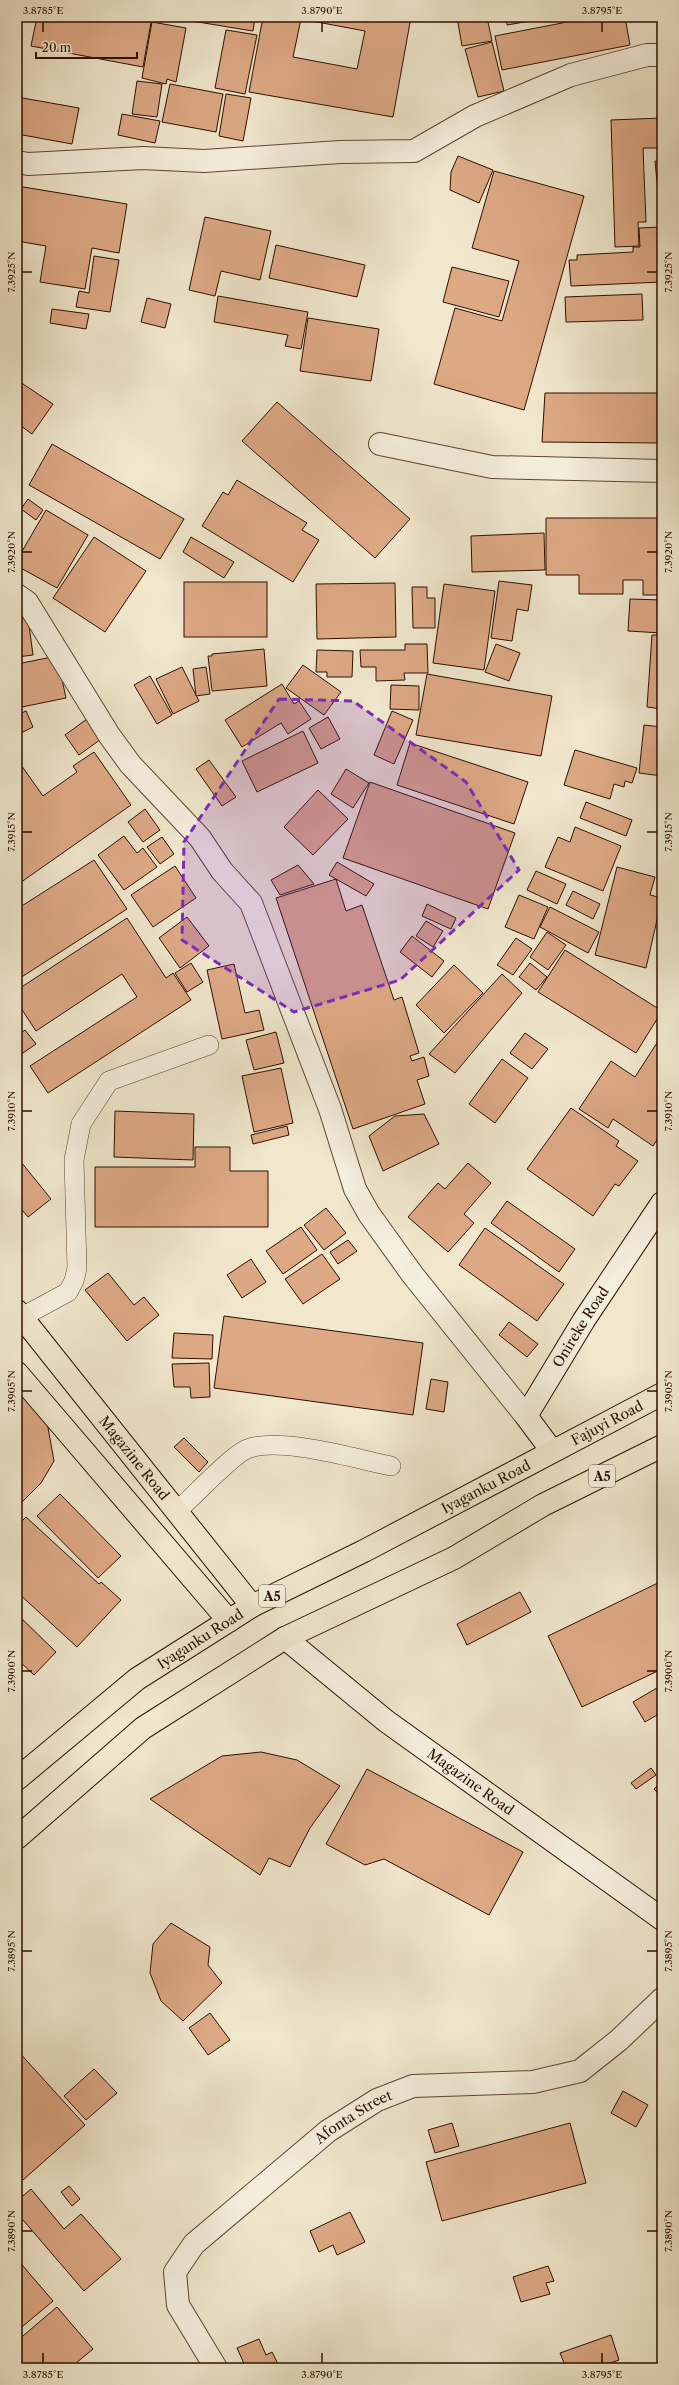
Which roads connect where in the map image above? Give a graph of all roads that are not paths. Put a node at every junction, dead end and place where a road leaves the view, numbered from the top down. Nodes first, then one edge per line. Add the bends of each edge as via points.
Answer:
1 (662, 55) edge
2 (17, 162) edge
3 (380, 444) dead end
4 (662, 471) edge
5 (17, 595) edge
6 (209, 1045) dead end
7 (662, 1203) edge
8 (19, 1314) edge
9 (17, 1373) edge
10 (662, 1394) edge
11 (526, 1416) junction
12 (662, 1446) edge
13 (552, 1451) junction
14 (391, 1466) dead end
15 (177, 1511) junction
16 (252, 1606) junction
17 (230, 1621) junction
18 (285, 1638) junction
19 (17, 1779) edge
20 (17, 1838) edge
21 (662, 1919) edge
22 (662, 1999) edge
23 (216, 2368) edge

1 - 2 street via 647,55 571,76 475,116 414,151 340,152 204,161 143,158 28,164
3 - 4 street via 492,467
5 - 11 street via 27,602 109,735 130,764 200,838 222,871 251,903 330,1109 355,1189 369,1214 412,1274
6 - 8 lane via 109,1081 81,1124 74,1160 77,1268 74,1281 68,1292
7 - 11 street, Onireke Road via 584,1320
8 - 15 main road, Magazine Road
9 - 17 main road
10 - 13 main road, Fajuyi Road / A5
11 - 13 street
12 - 18 main road, A5 via 543,1505 454,1558
13 - 16 main road, Iyaganku Road / A5 via 364,1551
14 - 15 lane via 285,1445 266,1444 246,1449
15 - 16 main road, Magazine Road
16 - 17 main road, Iyaganku Road / A5
17 - 19 main road, Iyaganku Road / A5 via 137,1679
18 - 20 main road, A5 via 143,1728
18 - 21 street, Magazine Road via 386,1721
22 - 23 street, Afonta Street via 619,2040 580,2071 533,2082 413,2086 377,2100 328,2131 194,2244 175,2272 178,2305

